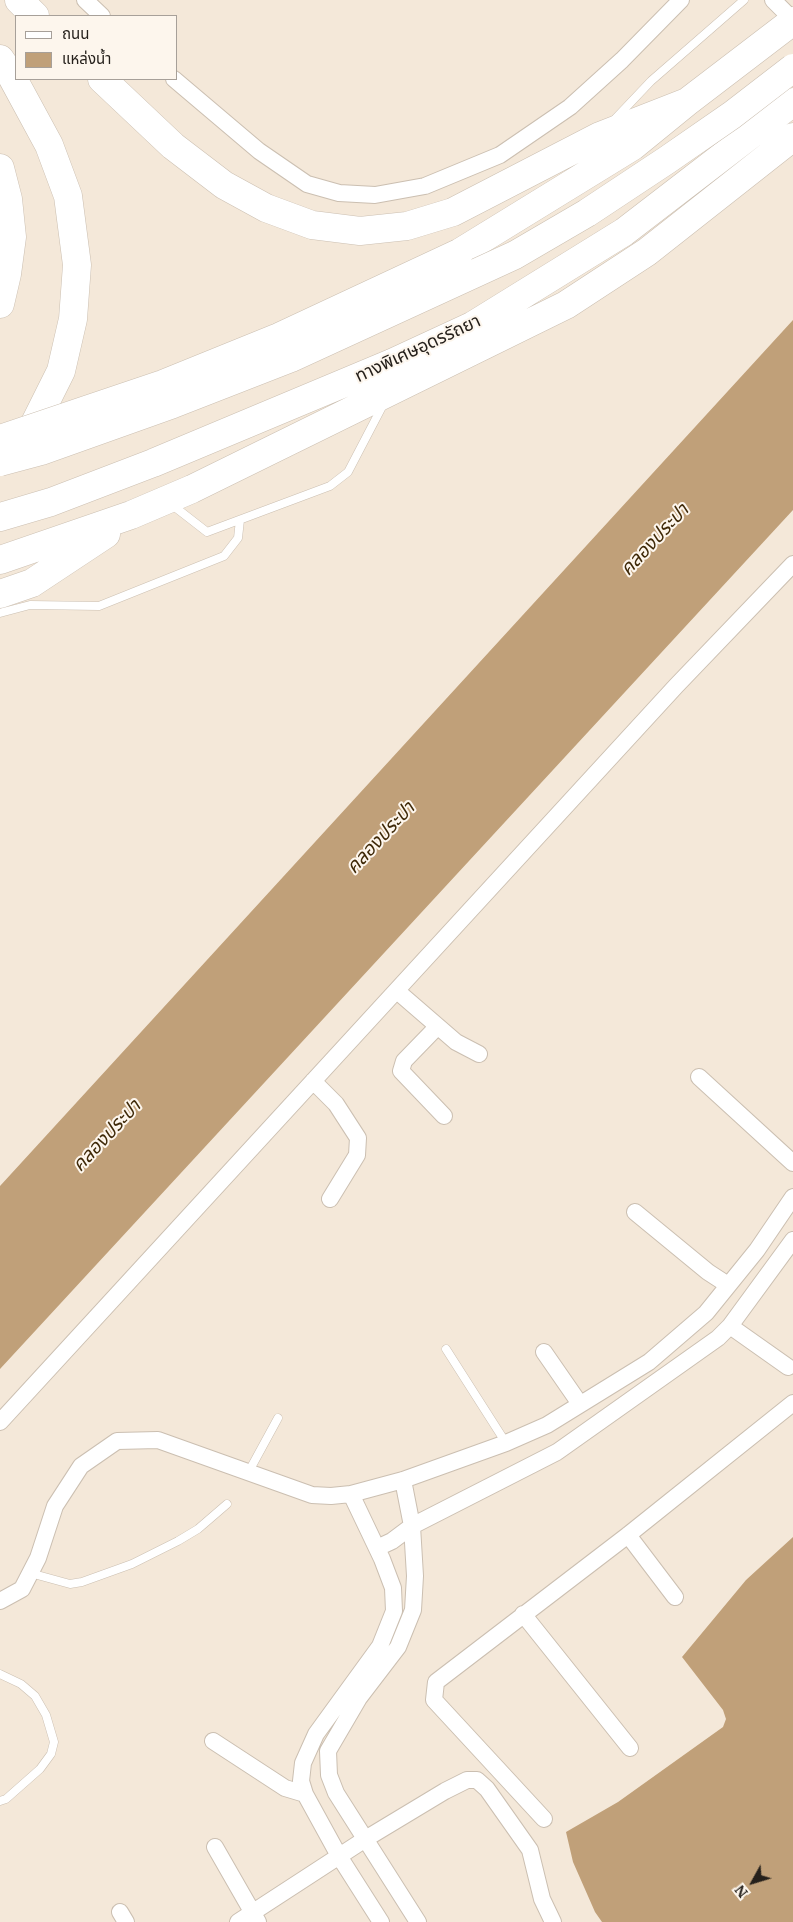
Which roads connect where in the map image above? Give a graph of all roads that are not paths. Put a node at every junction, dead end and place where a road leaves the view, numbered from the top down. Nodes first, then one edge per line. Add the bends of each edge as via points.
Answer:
1 (19, 0) edge
2 (85, 0) edge
3 (681, 0) edge
4 (744, 0) edge
5 (773, 0) edge
6 (34, 15) edge
7 (101, 15) edge
8 (793, 20) edge
9 (0, 59) edge
10 (793, 68) edge
11 (103, 80) edge
12 (175, 80) edge
13 (687, 102) junction
14 (793, 102) edge
15 (600, 136) junction
16 (793, 137) edge
17 (0, 168) edge
18 (0, 304) edge
19 (390, 392) junction
20 (0, 439) edge
21 (0, 462) edge
22 (0, 470) edge
23 (166, 500) junction
24 (131, 515) junction
25 (0, 516) edge
26 (240, 520) junction
27 (0, 560) edge
28 (793, 564) edge
29 (0, 594) edge
30 (0, 613) edge
31 (397, 991) junction
32 (437, 1026) junction
33 (479, 1054) dead end
34 (699, 1077) dead end
35 (313, 1081) junction
36 (444, 1116) dead end
37 (793, 1163) edge
38 (793, 1197) edge
39 (330, 1199) dead end
40 (635, 1212) dead end
41 (792, 1244) edge
42 (728, 1285) junction
43 (730, 1326) junction
44 (446, 1349) dead end
45 (544, 1352) dead end
46 (788, 1367) dead end
47 (793, 1403) edge
48 (580, 1404) junction
49 (278, 1418) dead end
50 (0, 1422) edge
51 (506, 1443) junction
52 (248, 1473) junction
53 (404, 1480) junction
54 (350, 1494) junction
55 (227, 1504) dead end
56 (412, 1526) junction
57 (628, 1535) junction
58 (377, 1548) junction
59 (30, 1573) junction
60 (675, 1596) dead end
61 (0, 1601) edge
62 (524, 1614) junction
63 (0, 1674) edge
64 (213, 1741) dead end
65 (630, 1748) dead end
66 (305, 1794) junction
67 (0, 1801) edge
68 (544, 1819) dead end
69 (367, 1838) junction
70 (215, 1847) dead end
71 (339, 1856) junction
72 (256, 1917) edge
73 (238, 1922) edge
74 (381, 1922) edge
75 (418, 1922) edge
76 (553, 1922) edge

1 - 6 highway
2 - 7 street
3 - 12 street via 622,60 570,106 500,155 424,186 375,195 339,193 307,184 259,151
4 - 15 lane via 651,80
5 - 8 street
8 - 13 highway
9 - 22 highway via 52,154 68,196 77,265 73,319 61,371 28,439
10 - 21 highway, bridge via 666,160 587,213 515,255 273,365 41,452
11 - 15 highway via 173,146 224,185 266,208 312,225 360,231 407,226 453,212
13 - 15 highway
13 - 20 highway, bridge via 633,146 459,253 252,348 163,384
14 - 25 highway, ทางพิเศษอุดรรัถยา via 624,232 472,326 153,463 50,502
16 - 19 highway via 647,252 566,305
17 - 18 highway via 8,199 12,237
19 - 23 highway
19 - 26 lane via 348,472 330,486
23 - 24 highway
23 - 26 lane via 207,532
24 - 27 highway
24 - 29 highway via 85,550 32,583
26 - 30 lane via 238,538 224,556 99,606 30,605
28 - 31 street
31 - 32 street
31 - 35 street
32 - 33 street via 456,1042
32 - 36 street via 404,1062 402,1071
34 - 37 street
35 - 39 street via 336,1104 358,1138 357,1155
35 - 50 street
38 - 42 street via 757,1250
40 - 42 street
41 - 43 street
42 - 48 street via 706,1313 649,1362
43 - 46 street
43 - 56 street via 718,1338 557,1452
44 - 51 lane
45 - 48 street
47 - 57 street
48 - 51 street via 547,1425
49 - 52 lane
51 - 53 street
52 - 54 street via 312,1494
52 - 59 street via 158,1440 117,1441 81,1466 55,1506
53 - 54 street
53 - 56 street
54 - 58 street
55 - 59 lane via 178,1541 132,1564 82,1582 70,1584
56 - 58 street
56 - 69 street via 413,1610 398,1647 359,1698 328,1751 329,1775 336,1793
57 - 60 street
57 - 62 street
58 - 66 street via 393,1588 394,1611 380,1646 316,1734 303,1763 301,1781
59 - 61 street via 22,1589
62 - 65 street
62 - 68 street via 442,1676 436,1682 434,1700
63 - 67 lane via 21,1684 35,1696 46,1715 54,1742 51,1754 40,1769
64 - 66 street via 285,1788
66 - 71 street
69 - 71 street
69 - 75 street
69 - 76 street via 457,1784 478,1780 530,1850 542,1899
70 - 72 street
71 - 72 street
71 - 74 street
72 - 73 street

